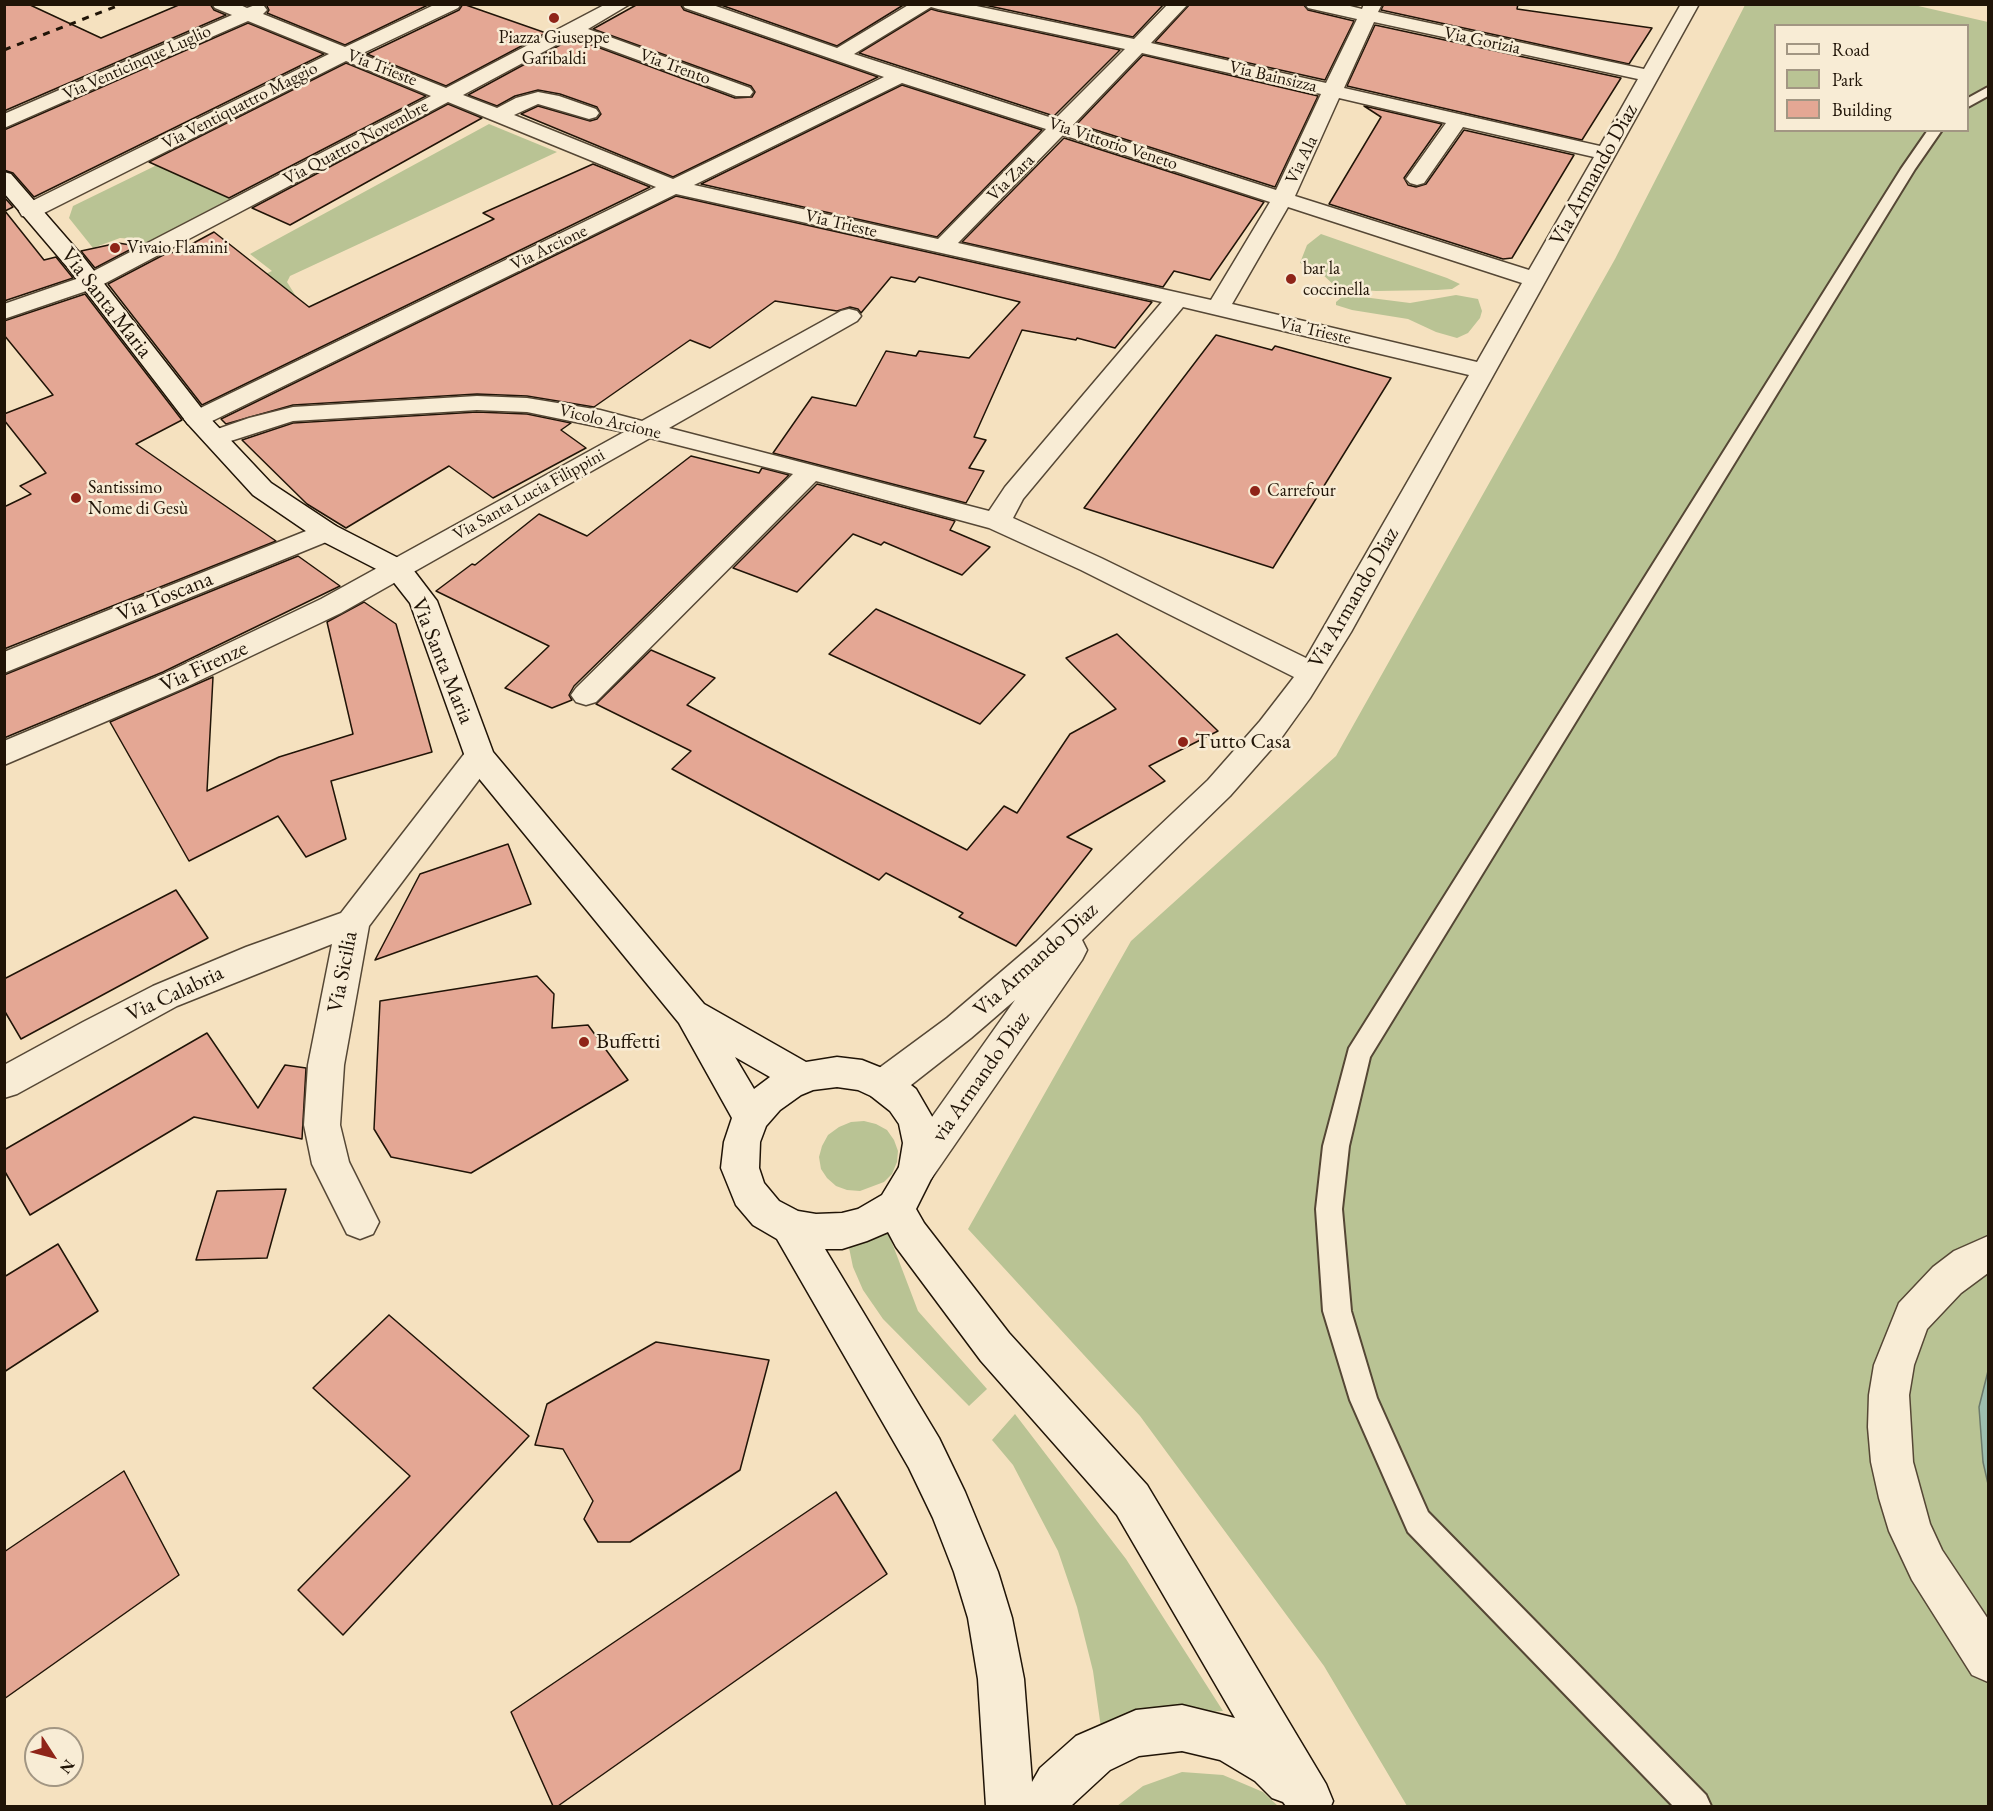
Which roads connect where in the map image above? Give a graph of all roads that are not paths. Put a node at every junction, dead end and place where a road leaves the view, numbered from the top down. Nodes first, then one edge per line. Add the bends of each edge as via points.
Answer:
1 (221, 4) edge
2 (270, 4) edge
3 (453, 4) edge
4 (621, 4) edge
5 (691, 4) edge
6 (924, 4) edge
7 (938, 4) edge
8 (1179, 4) edge
9 (1314, 4) edge
10 (1688, 5) edge
11 (1370, 10) edge
12 (246, 15) junction
13 (573, 30) junction
14 (1138, 46) junction
15 (345, 54) junction
16 (840, 54) junction
17 (901, 76) junction
18 (1650, 76) junction
19 (1335, 91) junction
20 (1989, 91) edge
21 (743, 92) dead end
22 (449, 94) junction
23 (1969, 102) edge
24 (589, 113) dead end
25 (498, 116) junction
26 (1458, 120) junction
27 (4, 122) edge
28 (1061, 127) junction
29 (1934, 132) edge
30 (1607, 154) junction
31 (4, 178) edge
32 (1417, 179) dead end
33 (675, 187) junction
34 (1282, 200) junction
35 (30, 212) junction
36 (942, 247) junction
37 (1536, 280) junction
38 (90, 282) junction
39 (1178, 299) junction
40 (1218, 308) junction
41 (4, 312) edge
42 (849, 316) dead end
43 (1484, 370) junction
44 (206, 428) junction
45 (646, 429) junction
46 (811, 471) junction
47 (998, 522) junction
48 (326, 532) junction
49 (398, 569) junction
50 (4, 663) edge
51 (1311, 672) junction
52 (586, 695) dead end
53 (4, 754) edge
54 (479, 757) junction
55 (1105, 899) junction
56 (353, 922) junction
57 (691, 1013) junction
58 (803, 1078) junction
59 (4, 1083) edge
60 (884, 1085) junction
61 (751, 1117) junction
62 (918, 1167) junction
63 (895, 1207) junction
64 (360, 1222) dead end
65 (791, 1227) junction
66 (1989, 1254) edge
67 (1989, 1659) edge
68 (1311, 1804) edge
69 (1010, 1806) edge
70 (1045, 1806) edge
71 (1695, 1806) edge

1 - 12 street, Via Trieste
2 - 12 street, Via Venticinque Luglio
3 - 15 street, Via Ventiquattro Maggio
4 - 13 street, Via Quattro Novembre
5 - 16 street, Via Vittorio Veneto
6 - 16 street
7 - 14 street, Via Bainsizza
8 - 14 street, Via Zara
9 - 11 street, Via Gorizia
10 - 18 street, Via Armando Diaz
11 - 18 street, Via Gorizia
11 - 19 street, Via Ala
12 - 15 street, Via Trieste
12 - 27 street, Via Venticinque Luglio
13 - 21 street, Via Trento
13 - 22 street, Via Quattro Novembre
14 - 19 street, Via Bainsizza
14 - 28 street, Via Zara
15 - 22 street, Via Trieste
15 - 35 street, Via Ventiquattro Maggio
16 - 17 street, Via Vittorio Veneto
17 - 28 street, Via Vittorio Veneto
17 - 33 street, Via Arcione
18 - 30 street, Via Armando Diaz
19 - 26 street, Via Bainsizza
19 - 34 street, Via Ala
20 - 23 lane
22 - 25 street, Via Trieste
22 - 38 street, Via Quattro Novembre
24 - 25 street via 538,98
25 - 33 street, Via Trieste
26 - 30 street, Via Bainsizza
26 - 32 street
28 - 34 street, Via Vittorio Veneto
28 - 36 street, Via Zara
29 - 71 lane via 1358,1055 1336,1146 1329,1209 1337,1311 1364,1400 1418,1522
30 - 37 street, Via Armando Diaz
31 - 35 street, Via Santa Maria
33 - 36 street, Via Trieste
33 - 44 street, Via Arcione
34 - 37 street, Via Vittorio Veneto
34 - 40 street, Via Ala
35 - 38 street, Via Santa Maria
36 - 39 street, Via Trieste
37 - 43 street, Via Armando Diaz
38 - 41 street, Via Quattro Novembre
38 - 44 street, Via Santa Maria
39 - 40 street, Via Trieste
39 - 47 street via 1014,493
40 - 43 street, Via Trieste
42 - 45 street, Via Santa Lucia Filippini
43 - 51 street, Via Armando Diaz
44 - 45 street, Vicolo Arcione via 258,423 293,414 477,403 541,407
44 - 48 street, Via Santa Maria via 262,489
45 - 46 street, Vicolo Arcione
45 - 49 street, Via Santa Lucia Filippini
46 - 47 street, Vicolo Arcione
46 - 52 street
47 - 51 street, Vicolo Arcione
48 - 49 street, Via Santa Maria
48 - 50 street, Via Toscana
49 - 53 street, Via Firenze via 209,666
49 - 54 street, Via Santa Maria via 423,601
51 - 55 street, Via Armando Diaz via 1233,774
54 - 56 street, Via Sicilia
54 - 57 street, Via Santa Maria
55 - 60 street, Via Armando Diaz via 982,1009
55 - 62 street, via Armando Diaz
56 - 59 street, Via Calabria via 165,996
56 - 64 street, Via Sicilia via 326,1065 322,1116 331,1164
57 - 58 street
57 - 61 street, Via Santa Maria
58 - 60 street via 837,1072 862,1075
58 - 61 street via 767,1099
60 - 62 street via 903,1100 916,1120 921,1143
61 - 65 street via 741,1142 740,1168 749,1192 766,1213
62 - 63 street
63 - 65 street via 867,1224 842,1231 816,1232
63 - 68 street via 910,1235 995,1347 1132,1500
65 - 69 street via 924,1453 976,1572 990,1618 1001,1678
66 - 67 street via 1947,1280 1913,1316 1894,1365 1888,1427 1894,1471 1911,1531 1927,1565
68 - 70 street via 1272,1764 1228,1739 1182,1728 1136,1733 1094,1753 1057,1785

